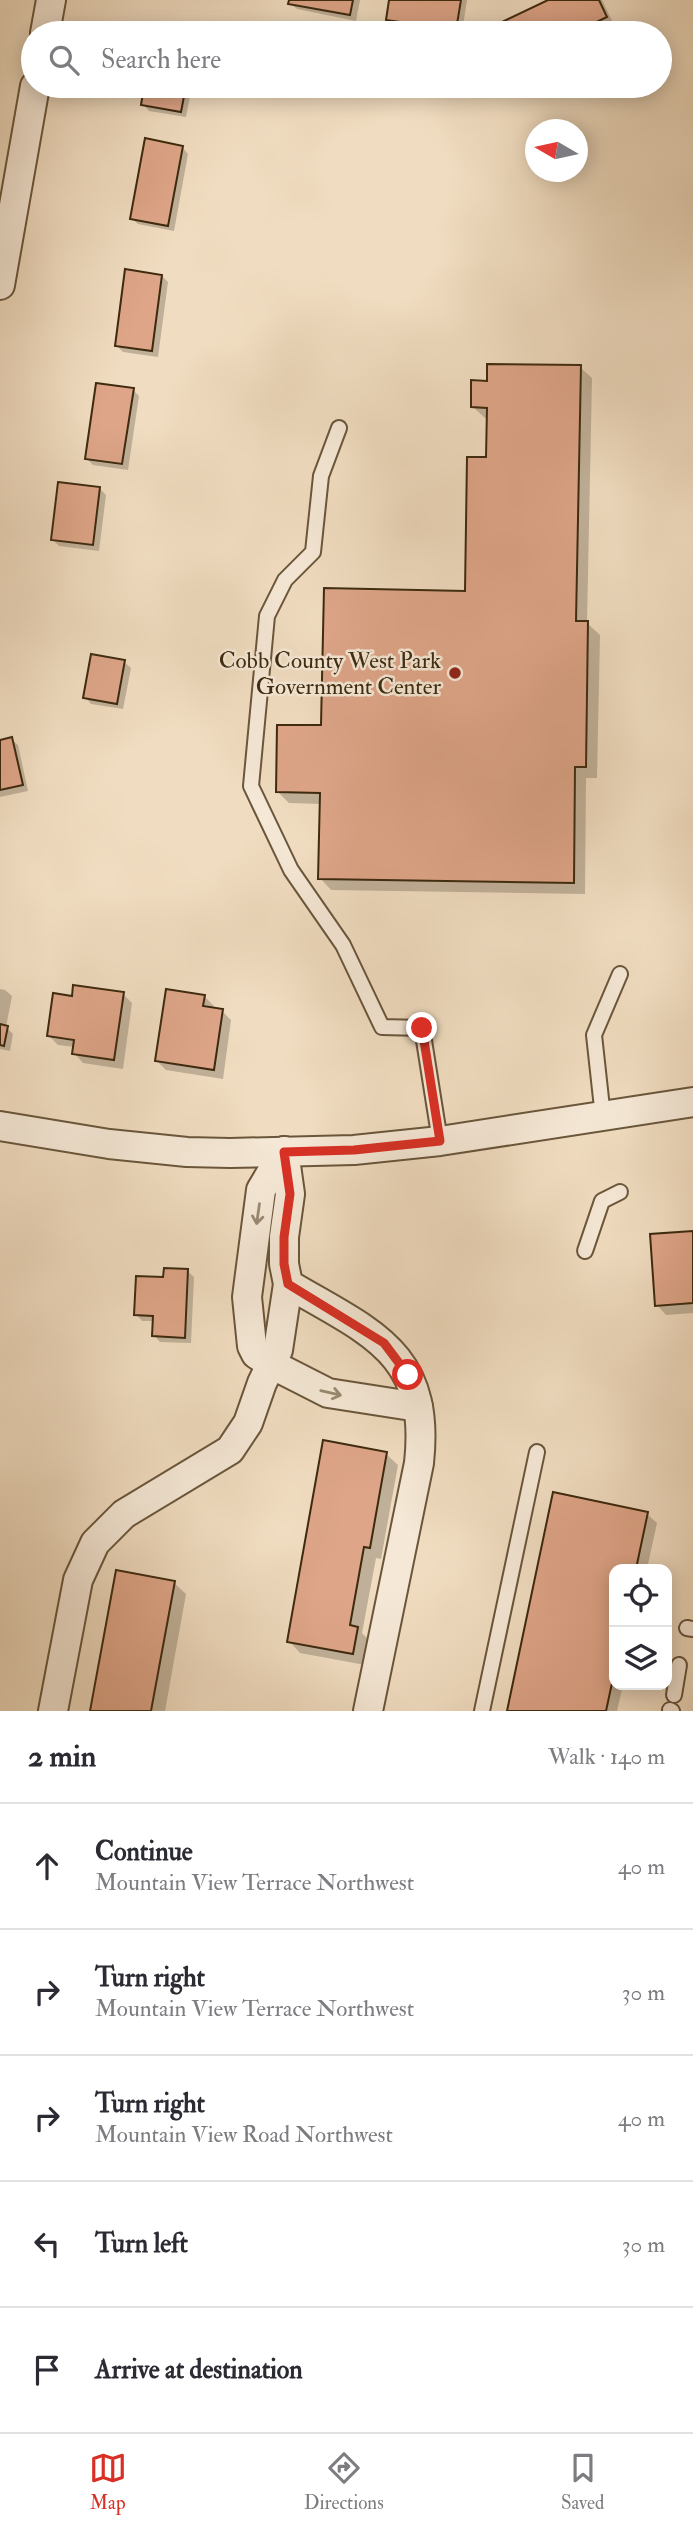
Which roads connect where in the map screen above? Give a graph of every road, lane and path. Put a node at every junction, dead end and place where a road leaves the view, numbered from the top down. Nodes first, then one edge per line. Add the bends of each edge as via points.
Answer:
1 (51, 0) edge
2 (47, 21) edge
3 (33, 98) edge
4 (0, 285) edge
5 (339, 428) dead end
6 (620, 974) dead end
7 (693, 1102) edge
8 (603, 1117) junction
9 (0, 1126) edge
10 (440, 1141) junction
11 (284, 1152) junction
12 (620, 1192) dead end
13 (585, 1251) dead end
14 (288, 1284) junction
15 (271, 1364) junction
16 (418, 1407) junction
17 (537, 1452) dead end
18 (679, 1665) dead end
19 (674, 1695) dead end
20 (53, 1711) edge
21 (368, 1711) edge
22 (482, 1711) edge

1 - 2 street
3 - 4 street
5 - 10 lane via 321,476 313,552 285,580 267,616 251,786 291,870 343,945 382,1027 422,1028
6 - 8 lane via 594,1034
7 - 8 street
8 - 10 street
9 - 11 street via 146,1148
10 - 11 street
11 - 14 street via 290,1194 284,1237
11 -> 15 street via 261,1190 247,1297 251,1346
12 - 13 lane via 603,1201
14 - 15 street via 278,1350
14 - 16 street via 384,1343 408,1375
15 -> 16 street via 328,1393
15 - 20 street via 248,1423 230,1450 124,1514 95,1543 78,1580
16 - 21 street via 419,1463
17 - 22 lane
18 - 19 lane

